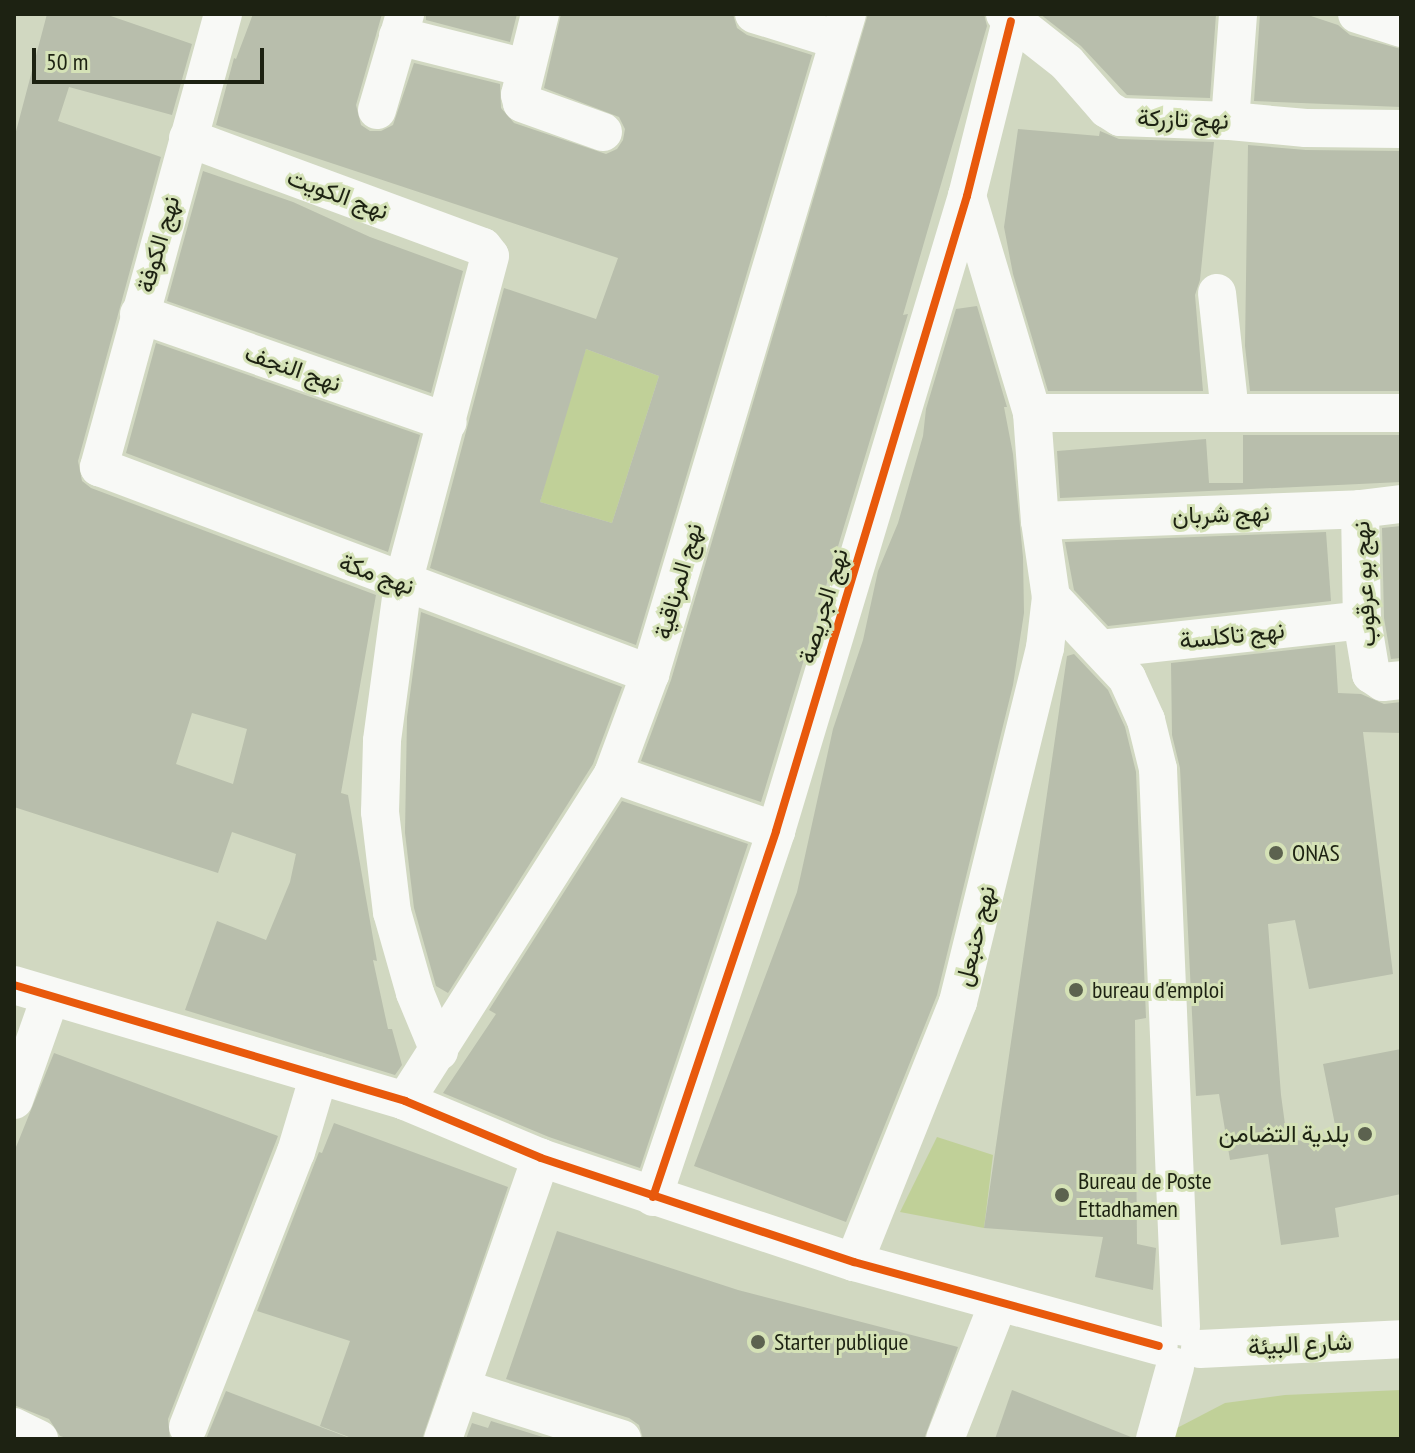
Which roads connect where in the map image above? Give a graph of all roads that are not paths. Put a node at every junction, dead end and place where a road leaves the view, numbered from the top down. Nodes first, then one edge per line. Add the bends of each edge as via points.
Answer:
1 (540, 14) edge
2 (754, 14) edge
3 (1238, 14) edge
4 (1357, 14) edge
5 (217, 16) edge
6 (1008, 17) edge
7 (402, 21) edge
8 (842, 27) edge
9 (1401, 28) edge
10 (525, 68) junction
11 (1230, 121) junction
12 (1401, 129) edge
13 (603, 132) dead end
14 (188, 138) junction
15 (967, 196) junction
16 (1217, 293) dead end
17 (139, 314) junction
18 (1230, 412) junction
19 (1032, 413) junction
20 (1401, 413) edge
21 (448, 422) junction
22 (104, 471) joint
23 (1401, 504) edge
24 (1360, 509) junction
25 (1040, 521) junction
26 (403, 583) junction
27 (1051, 597) junction
28 (1362, 620) junction
29 (1101, 649) junction
30 (650, 674) junction
31 (1401, 680) edge
32 (613, 774) junction
33 (776, 831) junction
34 (14, 985) edge
35 (50, 998) junction
36 (439, 1051) junction
37 (319, 1075) junction
38 (14, 1100) edge
39 (405, 1101) junction
40 (541, 1158) junction
41 (653, 1197) junction
42 (854, 1262) junction
43 (998, 1304) junction
44 (1401, 1339) edge
45 (1179, 1347) junction
46 (461, 1388) junction
47 (188, 1427) dead end
48 (443, 1439) edge
49 (622, 1439) edge
50 (945, 1439) edge
51 (1155, 1439) edge

1 - 10 street
2 - 8 street
3 - 11 street
4 - 9 street
5 - 14 street, نهج الكوفة
6 - 11 street, نهج تازركة via 1067,63 1114,114
6 - 15 street, نهج الجريصة
7 - 10 street
8 - 30 street, نهج المرناقية
10 - 13 street via 522,103
11 - 12 street, نهج تازركة
14 - 17 street, نهج الكوفة
14 - 21 street, نهج الكويت via 487,250 490,256
15 - 19 street, نهج حنبعل
15 - 33 street, نهج الجريصة
16 - 18 street
17 - 21 street, نهج النجف
17 - 22 street, نهج الكوفة via 99,459
18 - 19 street
18 - 20 street
19 - 25 street, نهج حنبعل
21 - 26 street
22 - 26 street, نهج مكة
23 - 24 street, نهج شربان
24 - 25 street, نهج شربان
24 - 28 street, نهج بو عرقوب
25 - 27 street, نهج حنبعل
26 - 30 street, نهج مكة
26 - 36 street via 385,713 380,812 392,912 415,993
27 - 29 street
27 - 42 street, نهج حنبعل via 1045,648 958,1002
28 - 29 street, نهج تاكلسة
28 - 31 street, نهج بو عرقوب via 1371,674 1383,682
29 - 45 street via 1127,678 1146,720 1158,769
30 - 32 street, نهج المرناقية
32 - 33 street
32 - 36 street, نهج المرناقية
33 - 41 street, نهج الجريصة
34 - 35 street, شارع البيئة
35 - 37 street, شارع البيئة
35 - 38 street
36 - 39 street, نهج المرناقية
37 - 39 street, شارع البيئة
37 - 47 street via 296,1152
39 - 40 street, شارع البيئة
40 - 41 street, شارع البيئة
40 - 46 street
41 - 42 street, شارع البيئة
42 - 43 street, شارع البيئة
43 - 45 street, شارع البيئة
43 - 50 street
44 - 45 street, شارع البيئة
45 - 51 street
46 - 48 street
46 - 49 street

